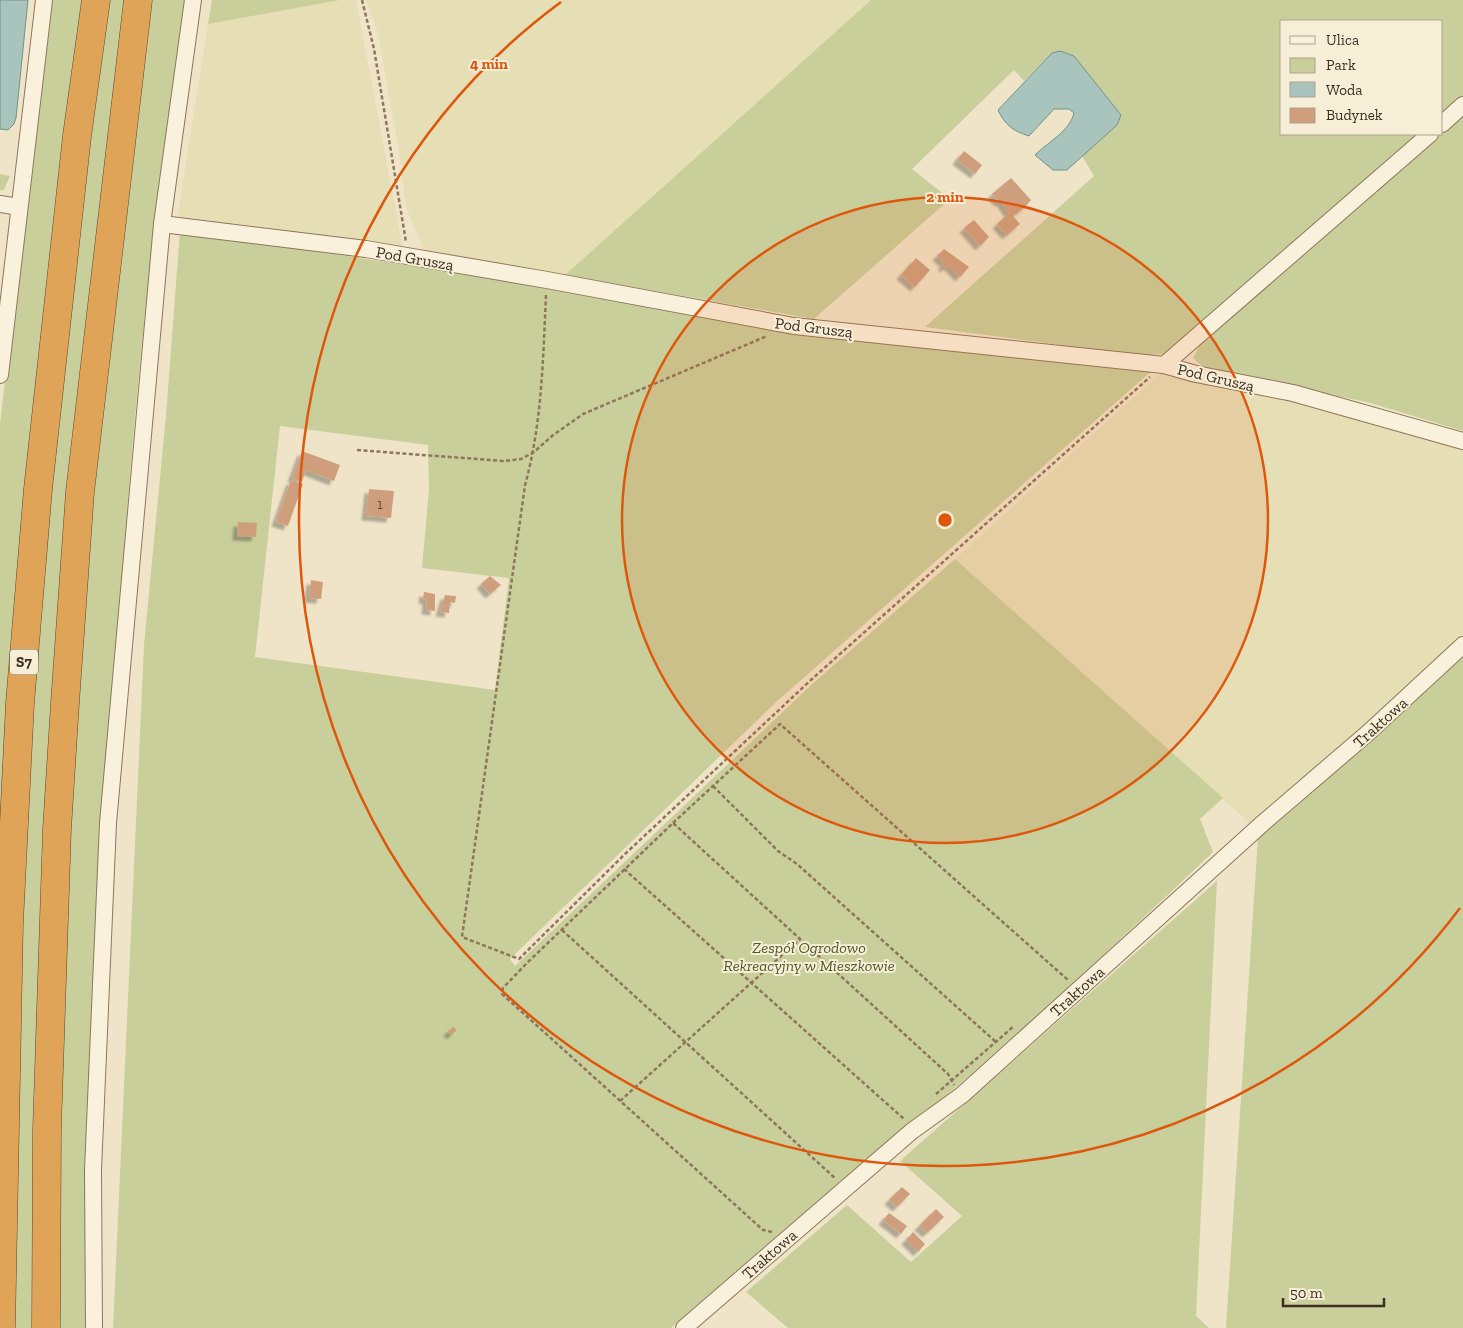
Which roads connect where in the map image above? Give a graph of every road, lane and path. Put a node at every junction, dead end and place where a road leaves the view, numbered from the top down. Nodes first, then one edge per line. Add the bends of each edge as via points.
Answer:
1 (44, 0) edge
2 (96, 0) edge
3 (138, 0) edge
4 (193, 0) edge
5 (362, 0) edge
6 (1463, 105) edge
7 (1443, 123) edge
8 (1429, 135) edge
9 (0, 204) edge
10 (19, 207) junction
11 (162, 224) junction
12 (409, 258) junction
13 (547, 280) junction
14 (794, 326) junction
15 (1164, 365) junction
16 (0, 375) edge
17 (1463, 441) edge
18 (357, 450) dead end
19 (534, 452) junction
20 (1463, 645) edge
21 (713, 786) junction
22 (673, 823) junction
23 (624, 869) junction
24 (562, 930) junction
25 (800, 938) junction
26 (751, 983) junction
27 (1061, 986) dead end
28 (1018, 1023) dead end
29 (685, 1042) junction
30 (996, 1042) junction
31 (952, 1080) junction
32 (932, 1098) dead end
33 (620, 1101) junction
34 (899, 1126) dead end
35 (831, 1186) dead end
36 (776, 1233) dead end
37 (1, 1328) edge
38 (46, 1328) edge
39 (94, 1328) edge
40 (684, 1328) edge

1 - 10 street
2 - 37 highway, S7 via 77,136 38,489 20,703 9,923
3 - 38 highway via 80,492 65,703 46,1129
4 - 11 street
5 - 12 path via 374,49
6 - 7 street
8 - 15 street
9 - 10 street
10 - 16 street
11 - 12 street, Pod Gruszą via 366,249
11 - 39 street via 108,823 93,1170
12 - 13 street, Pod Gruszą
13 - 14 street, Pod Gruszą
13 - 19 path via 543,371
14 - 15 street, Pod Gruszą
14 - 19 path via 583,414
15 - 17 street, Pod Gruszą via 1294,394
15 - 19 path via 812,678 519,959 462,937 524,485
18 - 19 path via 502,461 521,459
20 - 40 street, Traktowa via 962,1095 912,1131
21 - 22 path
21 - 27 path via 780,724 1068,980
21 - 30 path via 778,851 797,864
22 - 23 path
22 - 25 path
23 - 24 path
23 - 26 path
24 - 29 path
24 - 33 path via 503,988 502,994
25 - 26 path
25 - 31 path
26 - 29 path
26 - 34 path via 906,1121
28 - 30 path
29 - 33 path
29 - 35 path via 838,1180
30 - 31 path
31 - 32 path
33 - 36 path via 763,1230

